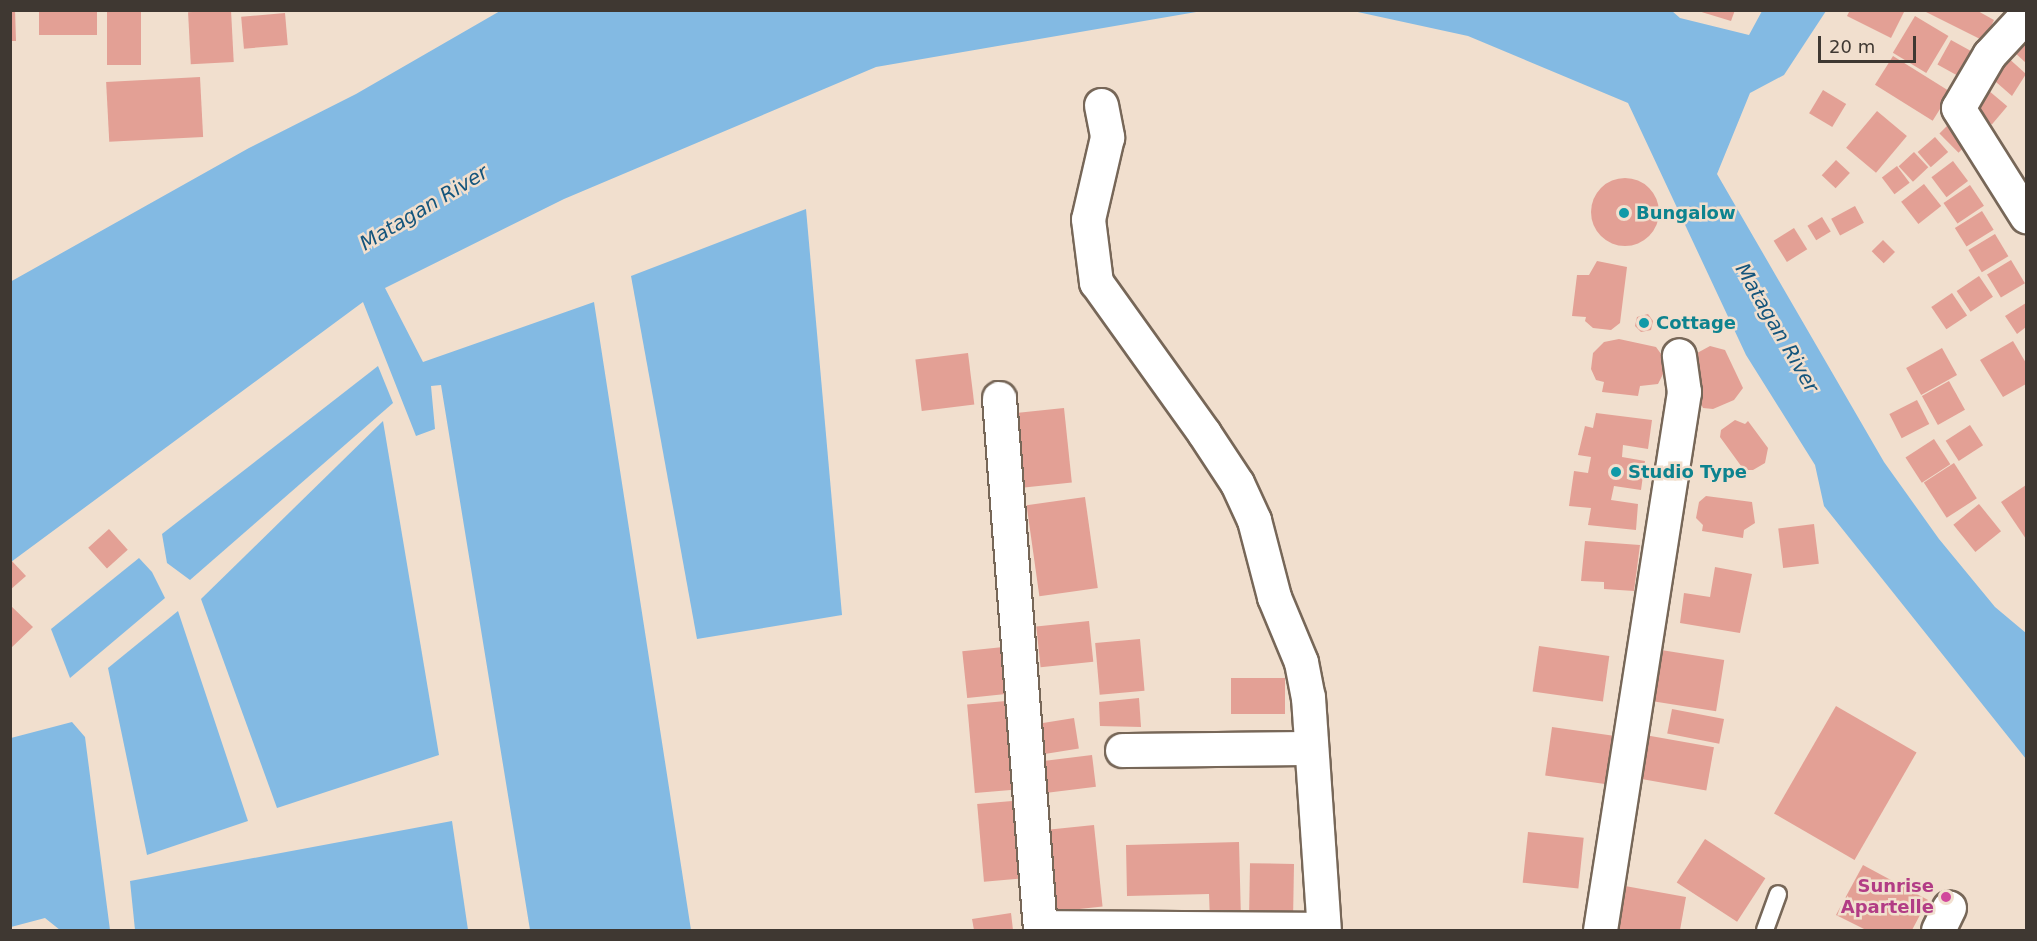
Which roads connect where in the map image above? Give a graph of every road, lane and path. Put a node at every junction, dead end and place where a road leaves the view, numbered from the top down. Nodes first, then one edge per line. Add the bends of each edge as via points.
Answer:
1 (2026, 15) edge
2 (1101, 105) dead end
3 (2026, 216) edge
4 (1679, 355) dead end
5 (999, 398) dead end
6 (1310, 747) junction
7 (1122, 750) dead end
8 (1778, 894) dead end
9 (1040, 929) edge
10 (1323, 930) edge
11 (1600, 930) edge
12 (1766, 930) edge

1 - 3 street via 1989,55 1958,108
2 - 6 street via 1107,137 1088,219 1096,282 1237,483 1254,520 1274,597 1301,662
4 - 11 street via 1684,392
5 - 9 street
6 - 7 street
6 - 10 street
8 - 12 lane
9 - 10 street

